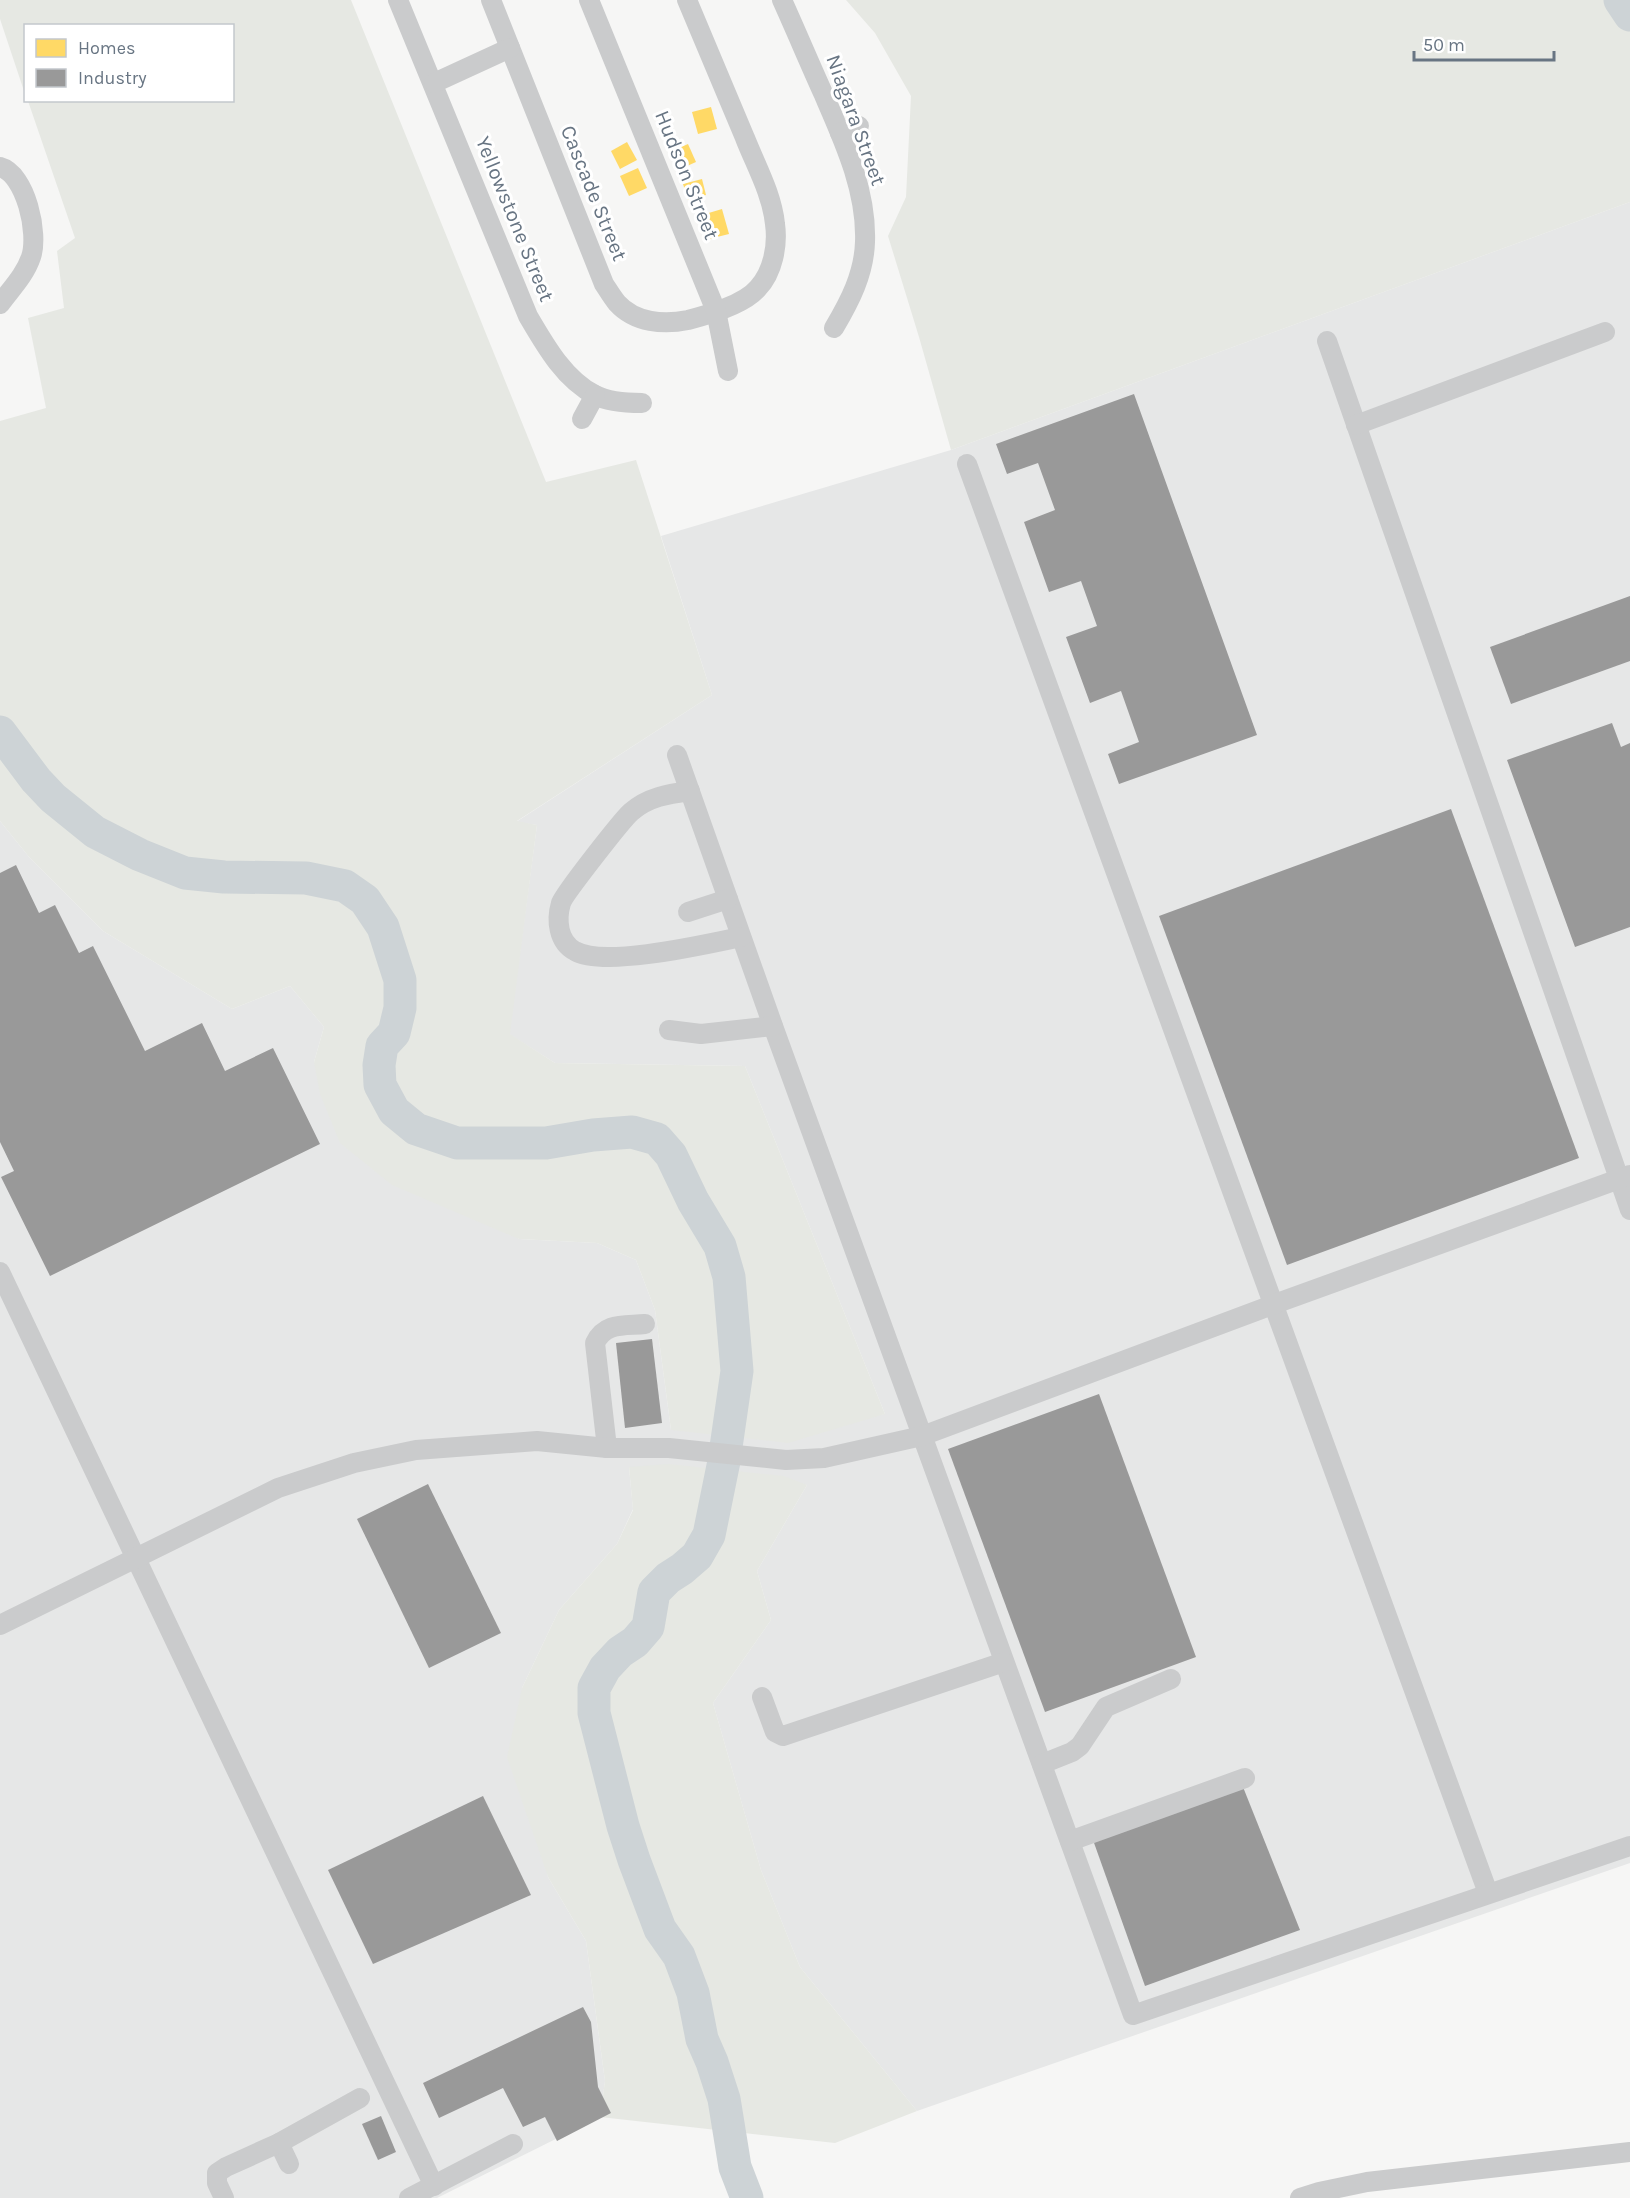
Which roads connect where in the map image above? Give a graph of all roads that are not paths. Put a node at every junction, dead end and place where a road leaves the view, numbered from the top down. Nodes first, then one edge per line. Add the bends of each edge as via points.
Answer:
1 (398, 0) edge
2 (491, 0) edge
3 (589, 0) edge
4 (687, 0) edge
5 (783, 0) edge
6 (510, 48) junction
7 (434, 83) junction
8 (859, 126) dead end
9 (840, 133) junction
10 (0, 167) edge
11 (0, 303) edge
12 (716, 311) junction
13 (834, 328) dead end
14 (1605, 332) dead end
15 (1327, 341) dead end
16 (728, 371) dead end
17 (596, 395) junction
18 (642, 403) dead end
19 (582, 419) dead end
20 (1356, 425) junction
21 (967, 464) dead end
22 (677, 755) dead end
23 (690, 791) junction
24 (728, 899) junction
25 (687, 912) dead end
26 (741, 937) junction
27 (773, 1026) junction
28 (669, 1030) dead end
29 (1624, 1177) edge
30 (1630, 1210) edge
31 (0, 1272) edge
32 (1272, 1305) junction
33 (645, 1324) dead end
34 (922, 1436) junction
35 (607, 1448) junction
36 (135, 1559) junction
37 (0, 1625) edge
38 (1004, 1662) junction
39 (1171, 1679) dead end
40 (762, 1697) dead end
41 (1041, 1764) junction
42 (1245, 1779) dead end
43 (1070, 1841) junction
44 (1630, 1846) edge
45 (1488, 1893) junction
46 (360, 2098) dead end
47 (279, 2143) junction
48 (513, 2144) dead end
49 (1630, 2152) edge
50 (289, 2164) dead end
51 (434, 2186) junction
52 (224, 2198) edge
53 (409, 2198) edge
54 (1300, 2198) edge

1 - 7 street, Yellowstone Street
2 - 6 street, Cascade Street
3 - 12 street, Hudson Street
4 - 12 street, Cascade Street via 763,182 775,225 770,270 758,289 738,303
5 - 9 street, Niagara Street
6 - 7 street
6 - 12 street, Cascade Street via 604,284 618,304 636,317 660,324
7 - 17 street, Yellowstone Street via 528,316 567,373
8 - 9 street
9 - 13 street, Niagara Street via 855,176 865,243 859,276
10 - 11 street via 8,169 18,180 34,242 26,268
12 - 16 street, Hudson Street
14 - 20 street
15 - 20 street
17 - 18 street, Yellowstone Street
17 - 19 street
20 - 29 street
21 - 32 street
22 - 23 street
23 - 24 street
23 - 26 street via 661,795 630,813 562,901 560,933 577,953 598,957 633,956
24 - 25 street
24 - 26 street
26 - 27 street
27 - 28 street via 701,1034
27 - 34 street
29 - 30 street
29 - 32 street
31 - 36 street
32 - 34 street
32 - 45 street
33 - 35 street via 606,1329 596,1343
34 - 35 street via 824,1458 786,1460 669,1448
34 - 38 street
35 - 36 street via 537,1440 416,1450 354,1463 278,1488
36 - 37 street
36 - 51 street
38 - 40 street via 783,1736 775,1732
38 - 41 street
39 - 41 street via 1106,1707 1080,1746
41 - 43 street
42 - 43 street
43 - 45 street via 1133,2015
44 - 45 street
46 - 47 street
47 - 50 street
47 - 52 street via 217,2173
48 - 51 street
49 - 54 street via 1367,2182
51 - 53 street

